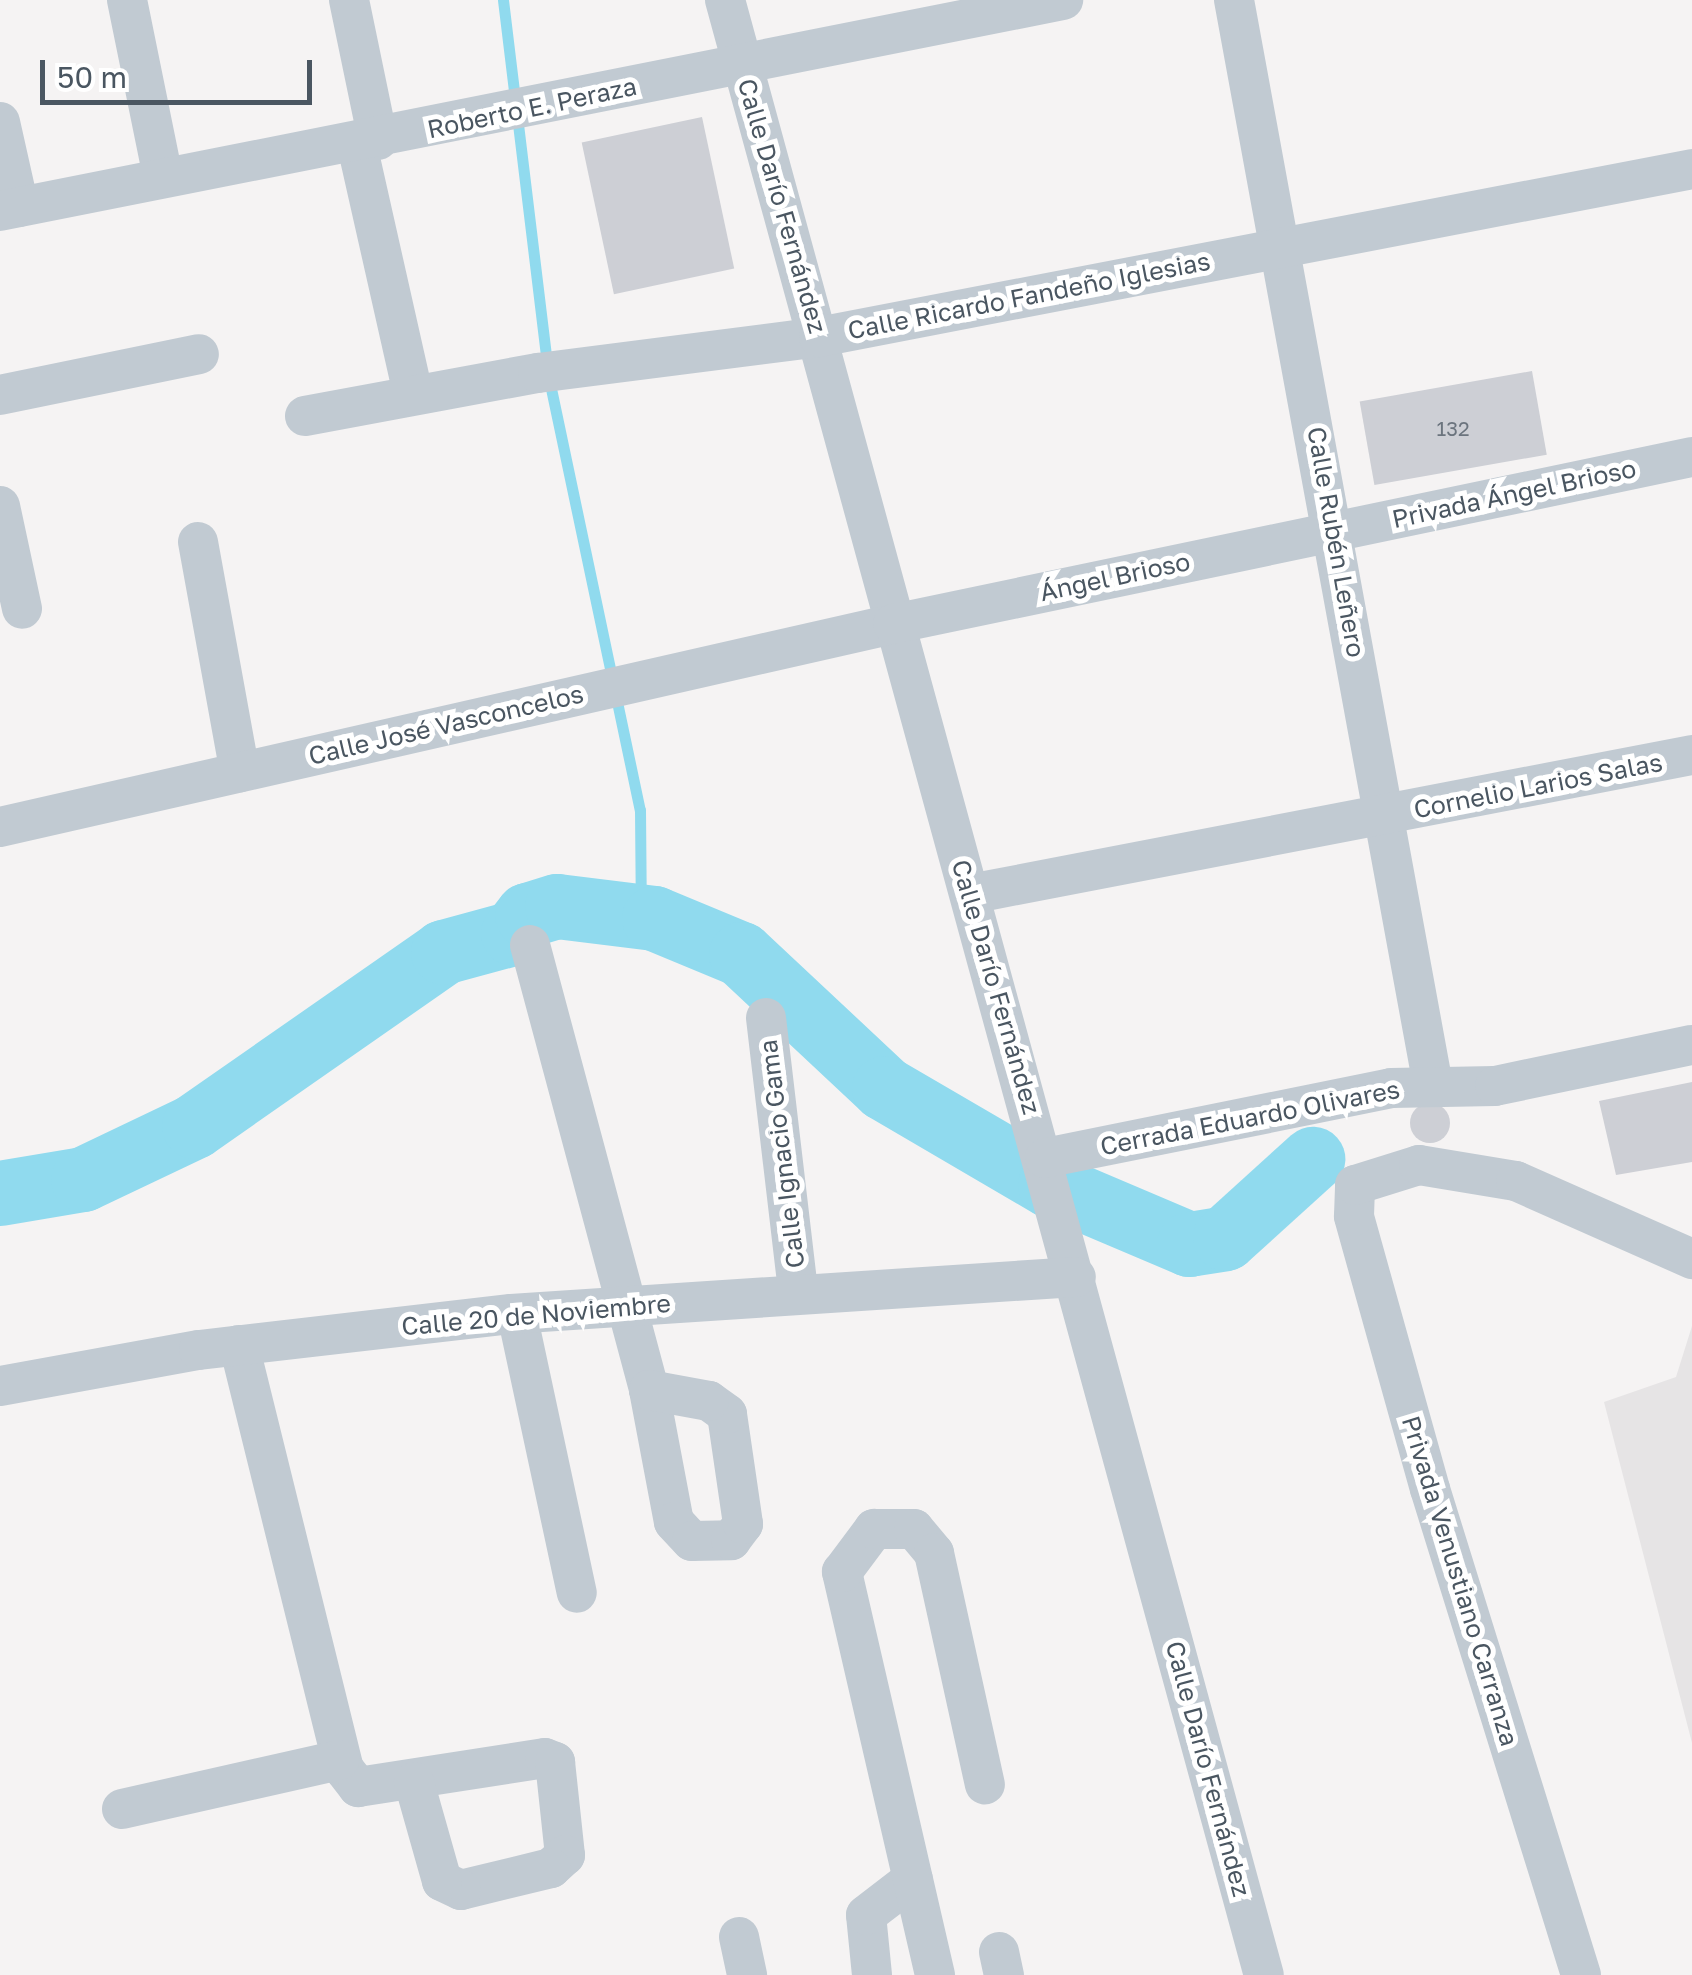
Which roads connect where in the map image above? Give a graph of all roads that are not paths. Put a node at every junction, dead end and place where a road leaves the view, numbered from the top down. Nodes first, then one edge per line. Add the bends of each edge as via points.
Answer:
1 (127, 0) edge
2 (349, 0) edge
3 (724, 0) edge
4 (1063, 0) edge
5 (1234, 0) edge
6 (742, 63) junction
7 (0, 122) edge
8 (367, 142) junction
9 (1692, 169) edge
10 (163, 178) junction
11 (10, 209) edge
12 (1280, 247) junction
13 (819, 337) junction
14 (199, 354) dead end
15 (413, 392) junction
16 (0, 395) edge
17 (305, 416) dead end
18 (1692, 457) edge
19 (0, 506) edge
20 (1336, 530) junction
21 (198, 542) dead end
22 (22, 608) dead end
23 (893, 624) junction
24 (1692, 755) edge
25 (240, 772) junction
26 (1384, 817) junction
27 (0, 827) edge
28 (970, 894) junction
29 (530, 945) dead end
30 (766, 1018) dead end
31 (1692, 1046) edge
32 (1434, 1085) junction
33 (1045, 1158) junction
34 (1692, 1259) edge
35 (1071, 1262) junction
36 (798, 1291) junction
37 (621, 1309) junction
38 (517, 1314) junction
39 (239, 1346) junction
40 (0, 1386) edge
41 (649, 1390) dead end
42 (577, 1592) dead end
43 (340, 1760) junction
44 (414, 1782) dead end
45 (985, 1784) dead end
46 (122, 1810) dead end
47 (913, 1879) junction
48 (872, 1975) edge
49 (935, 1975) edge
50 (1264, 1975) edge
51 (1580, 1975) edge

1 - 10 street
2 - 8 street
3 - 6 street, Calle Darío Fernández
4 - 6 street, Roberto E. Peraza
5 - 12 street, Calle Rubén Leñero
6 - 8 street, Roberto E. Peraza
6 - 13 street, Calle Darío Fernández
7 - 11 street
8 - 10 street, Roberto E. Peraza
8 - 15 street
9 - 12 street, Calle Ricardo Fandeño Iglesias
10 - 11 street, Roberto E. Peraza
12 - 13 street, Calle Ricardo Fandeño Iglesias
12 - 20 street, Calle Rubén Leñero
13 - 15 street, Calle Ricardo Fandeño Iglesias
13 - 23 street, Calle Darío Fernández
14 - 16 street
15 - 17 street, Calle Ricardo Fandeño Iglesias
18 - 20 street, Privada Ángel Brioso
19 - 22 street
20 - 23 street, Ángel Brioso
20 - 26 street, Calle Rubén Leñero
21 - 25 street
23 - 25 street, Calle José Vasconcelos
23 - 28 street, Calle Darío Fernández
24 - 26 street, Cornelio Larios Salas
25 - 27 street, Calle José Vasconcelos
26 - 28 street, Cornelio Larios Salas
26 - 32 street, Calle Rubén Leñero
28 - 33 street, Calle Darío Fernández
29 - 37 street
30 - 36 street, Calle Ignacio Gama
31 - 32 street, Cerrada Eduardo Olivares via 1495,1086
32 - 33 street, Cerrada Eduardo Olivares
33 - 35 street, Calle Darío Fernández
34 - 51 street, Privada Venustiano Carranza via 1516,1182 1418,1166 1355,1185 1354,1216 1424,1471
35 - 36 street, Calle 20 de Noviembre
35 - 50 street, Calle Darío Fernández
36 - 37 street, Calle 20 de Noviembre
37 - 38 street, Calle 20 de Noviembre
37 - 41 street
38 - 39 street, Calle 20 de Noviembre
38 - 42 street
39 - 40 street, Calle 20 de Noviembre
39 - 43 street
43 - 44 street via 358,1787
43 - 46 street
45 - 47 street via 934,1553 914,1528 891,1525 850,1551 842,1572
47 - 48 street via 866,1915
47 - 49 street

